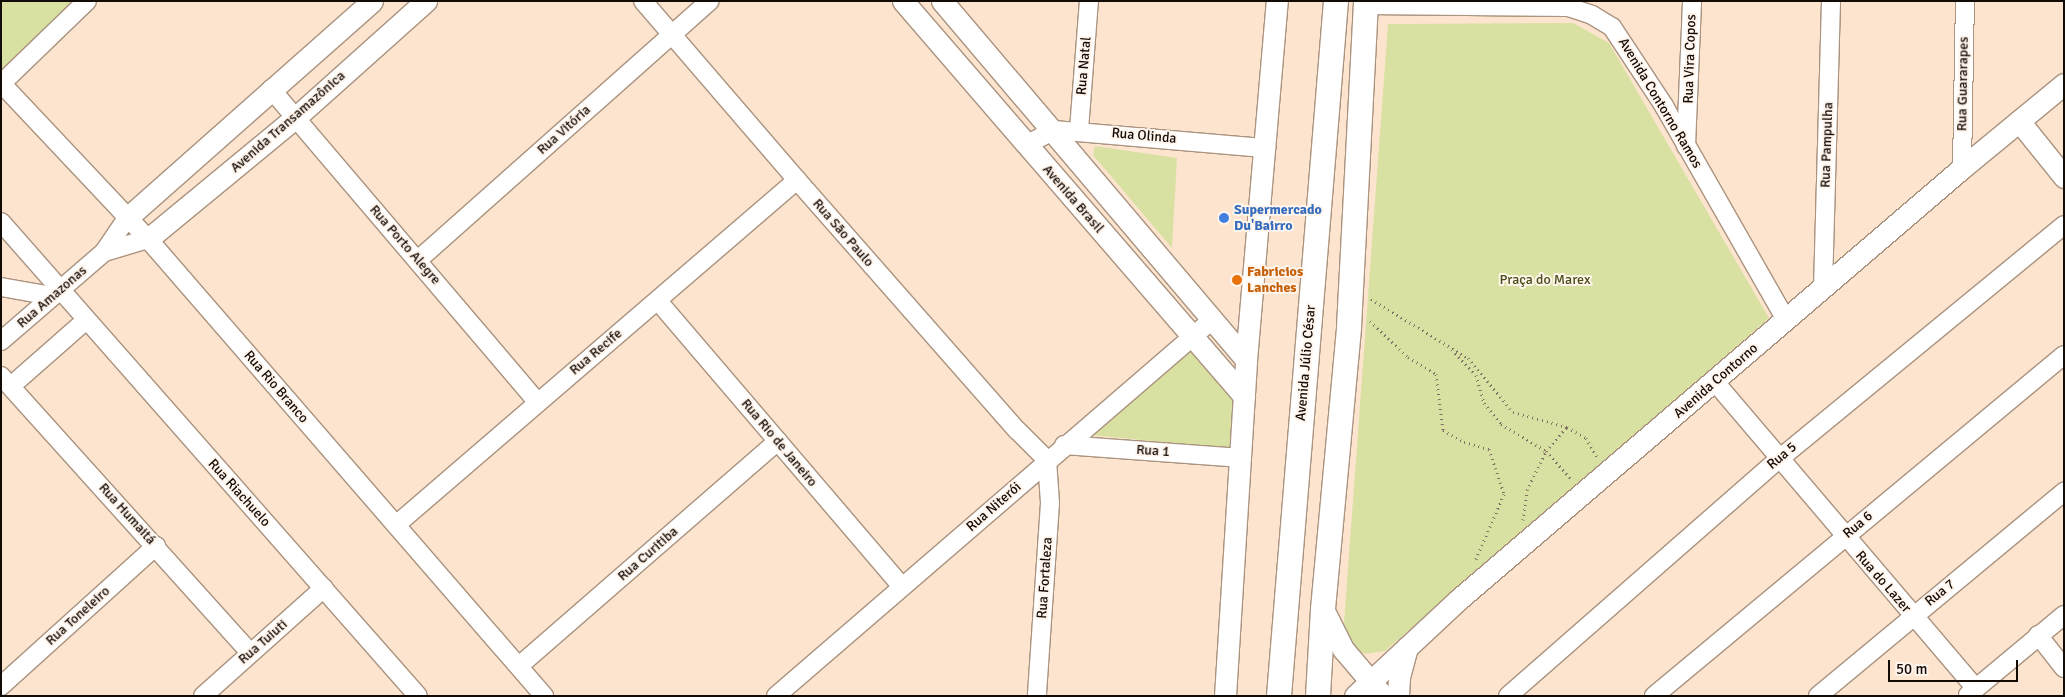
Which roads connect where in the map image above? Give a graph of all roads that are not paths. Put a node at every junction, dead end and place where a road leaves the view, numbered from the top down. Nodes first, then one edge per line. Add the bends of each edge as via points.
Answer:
1 (87, 1) edge
2 (372, 1) edge
3 (426, 1) edge
4 (643, 1) edge
5 (710, 1) edge
6 (902, 1) edge
7 (942, 1) edge
8 (1090, 1) edge
9 (1277, 1) edge
10 (1336, 1) edge
11 (1692, 1) edge
12 (1831, 1) edge
13 (1965, 1) edge
14 (1366, 3) edge
15 (1564, 4) edge
16 (671, 34) junction
17 (2, 83) edge
18 (2064, 84) edge
19 (271, 89) junction
20 (295, 118) junction
21 (2019, 121) junction
22 (1054, 130) junction
23 (1079, 130) junction
24 (1026, 145) junction
25 (1686, 147) junction
26 (1266, 148) junction
27 (1962, 168) junction
28 (2064, 177) edge
29 (797, 180) junction
30 (127, 218) junction
31 (1, 222) edge
32 (2064, 225) edge
33 (148, 239) junction
34 (104, 252) junction
35 (418, 260) junction
36 (1, 287) edge
37 (1823, 288) junction
38 (56, 293) junction
39 (658, 301) junction
40 (1212, 319) junction
41 (86, 320) junction
42 (1786, 320) junction
43 (1192, 338) junction
44 (1, 341) edge
45 (2064, 354) edge
46 (1246, 360) junction
47 (6, 381) edge
48 (1715, 382) junction
49 (1244, 396) junction
50 (537, 401) junction
51 (778, 441) junction
52 (1064, 445) junction
53 (1242, 458) junction
54 (1048, 460) junction
55 (1778, 460) junction
56 (2064, 492) edge
57 (396, 525) junction
58 (1844, 537) junction
59 (156, 546) junction
60 (901, 586) junction
61 (324, 588) junction
62 (1323, 609) junction
63 (2064, 615) edge
64 (1911, 616) junction
65 (2038, 635) junction
66 (1407, 647) junction
67 (250, 653) junction
68 (518, 666) junction
69 (2064, 668) edge
70 (1, 686) edge
71 (1377, 688) edge
72 (1971, 692) edge
73 (1321, 695) edge
74 (203, 696) edge
75 (418, 696) edge
76 (544, 696) edge
77 (776, 696) edge
78 (1037, 696) edge
79 (1225, 696) edge
80 (1279, 696) edge
81 (1355, 696) edge
82 (1398, 696) edge
83 (1508, 696) edge
84 (1654, 696) edge
85 (1818, 696) edge

1 - 17 street
2 - 19 street
3 - 20 street, Avenida Transamazônica
4 - 16 street, Rua São Paulo
5 - 16 street, Rua Vitória
6 - 24 street, Avenida Brasil
7 - 22 street
8 - 23 street, Rua Natal
9 - 26 street
10 - 80 main road, Avenida Júlio César
11 - 25 street, Rua Vira Copos
12 - 37 street, Rua Pampulha
13 - 27 street, Rua Guararapes
14 - 15 street, Avenida Contorno Ramos
14 - 62 main road via 1351,295
15 - 25 street, Avenida Contorno Ramos via 1592,15 1619,34
16 - 29 street, Rua São Paulo
16 - 35 street, Rua Vitória
17 - 30 street, Rua Rio Branco
18 - 21 street, Avenida Contorno
19 - 20 street, Rua Porto Alegre
19 - 30 street
20 - 33 street, Avenida Transamazônica
20 - 35 street, Rua Porto Alegre
21 - 27 street, Avenida Contorno
21 - 28 street
22 - 23 street, Rua Olinda
22 - 24 street, Rua Olinda
22 - 40 street
23 - 26 street, Rua Olinda
24 - 43 street, Avenida Brasil
25 - 42 street, Avenida Contorno Ramos
26 - 46 street
27 - 37 street, Avenida Contorno
29 - 39 street, Rua Recife
29 - 54 street, Rua São Paulo via 1017,430
30 - 33 street, Rua Rio Branco
30 - 34 street, Rua Amazonas
31 - 38 street, Rua Riachuelo
32 - 55 street, Rua 5
33 - 34 street, Rua Amazonas
33 - 57 street, Rua Rio Branco
34 - 38 street, Rua Amazonas
35 - 50 street, Rua Porto Alegre
36 - 38 street
37 - 42 street, Avenida Contorno
38 - 41 street, Rua Riachuelo
38 - 44 street, Rua Amazonas
39 - 50 street, Rua Recife
39 - 51 street, Rua Rio de Janeiro
40 - 43 street, Rua Niterói
40 - 46 street
41 - 47 street
41 - 61 street, Rua Riachuelo
42 - 48 street, Avenida Contorno
43 - 49 street, Avenida Brasil
43 - 52 street, Rua Niterói
45 - 58 street, Rua 6
46 - 49 street
47 - 59 street, Rua Humaitá
48 - 55 street, Rua do Lazer
48 - 66 street, Avenida Contorno via 1583,492
49 - 53 street
50 - 57 street, Rua Recife
51 - 60 street, Rua Rio de Janeiro
51 - 68 street, Rua Curitiba
52 - 53 street, Rua 1
52 - 54 street, Rua Niterói
53 - 79 street
54 - 60 street, Rua Niterói
54 - 78 street, Rua Fortaleza via 1050,503
55 - 58 street, Rua do Lazer
55 - 83 street, Rua 5
56 - 64 street, Rua 7
57 - 68 street, Rua Rio Branco
58 - 64 street, Rua do Lazer
58 - 84 street, Rua 6
59 - 67 street, Rua Humaitá
59 - 70 street, Rua Toneleiro
60 - 77 street, Rua Niterói
61 - 67 street, Rua Tuiuti
61 - 75 street, Rua Riachuelo
62 - 71 street via 1343,649
62 - 73 main road
63 - 65 street
64 - 72 street, Rua do Lazer
64 - 85 street, Rua 7
65 - 69 street
65 - 72 street
66 - 71 street, Avenida Contorno
66 - 82 street via 1398,676
67 - 74 street, Rua Tuiuti
68 - 76 street, Rua Rio Branco
71 - 81 street, Avenida Contorno

